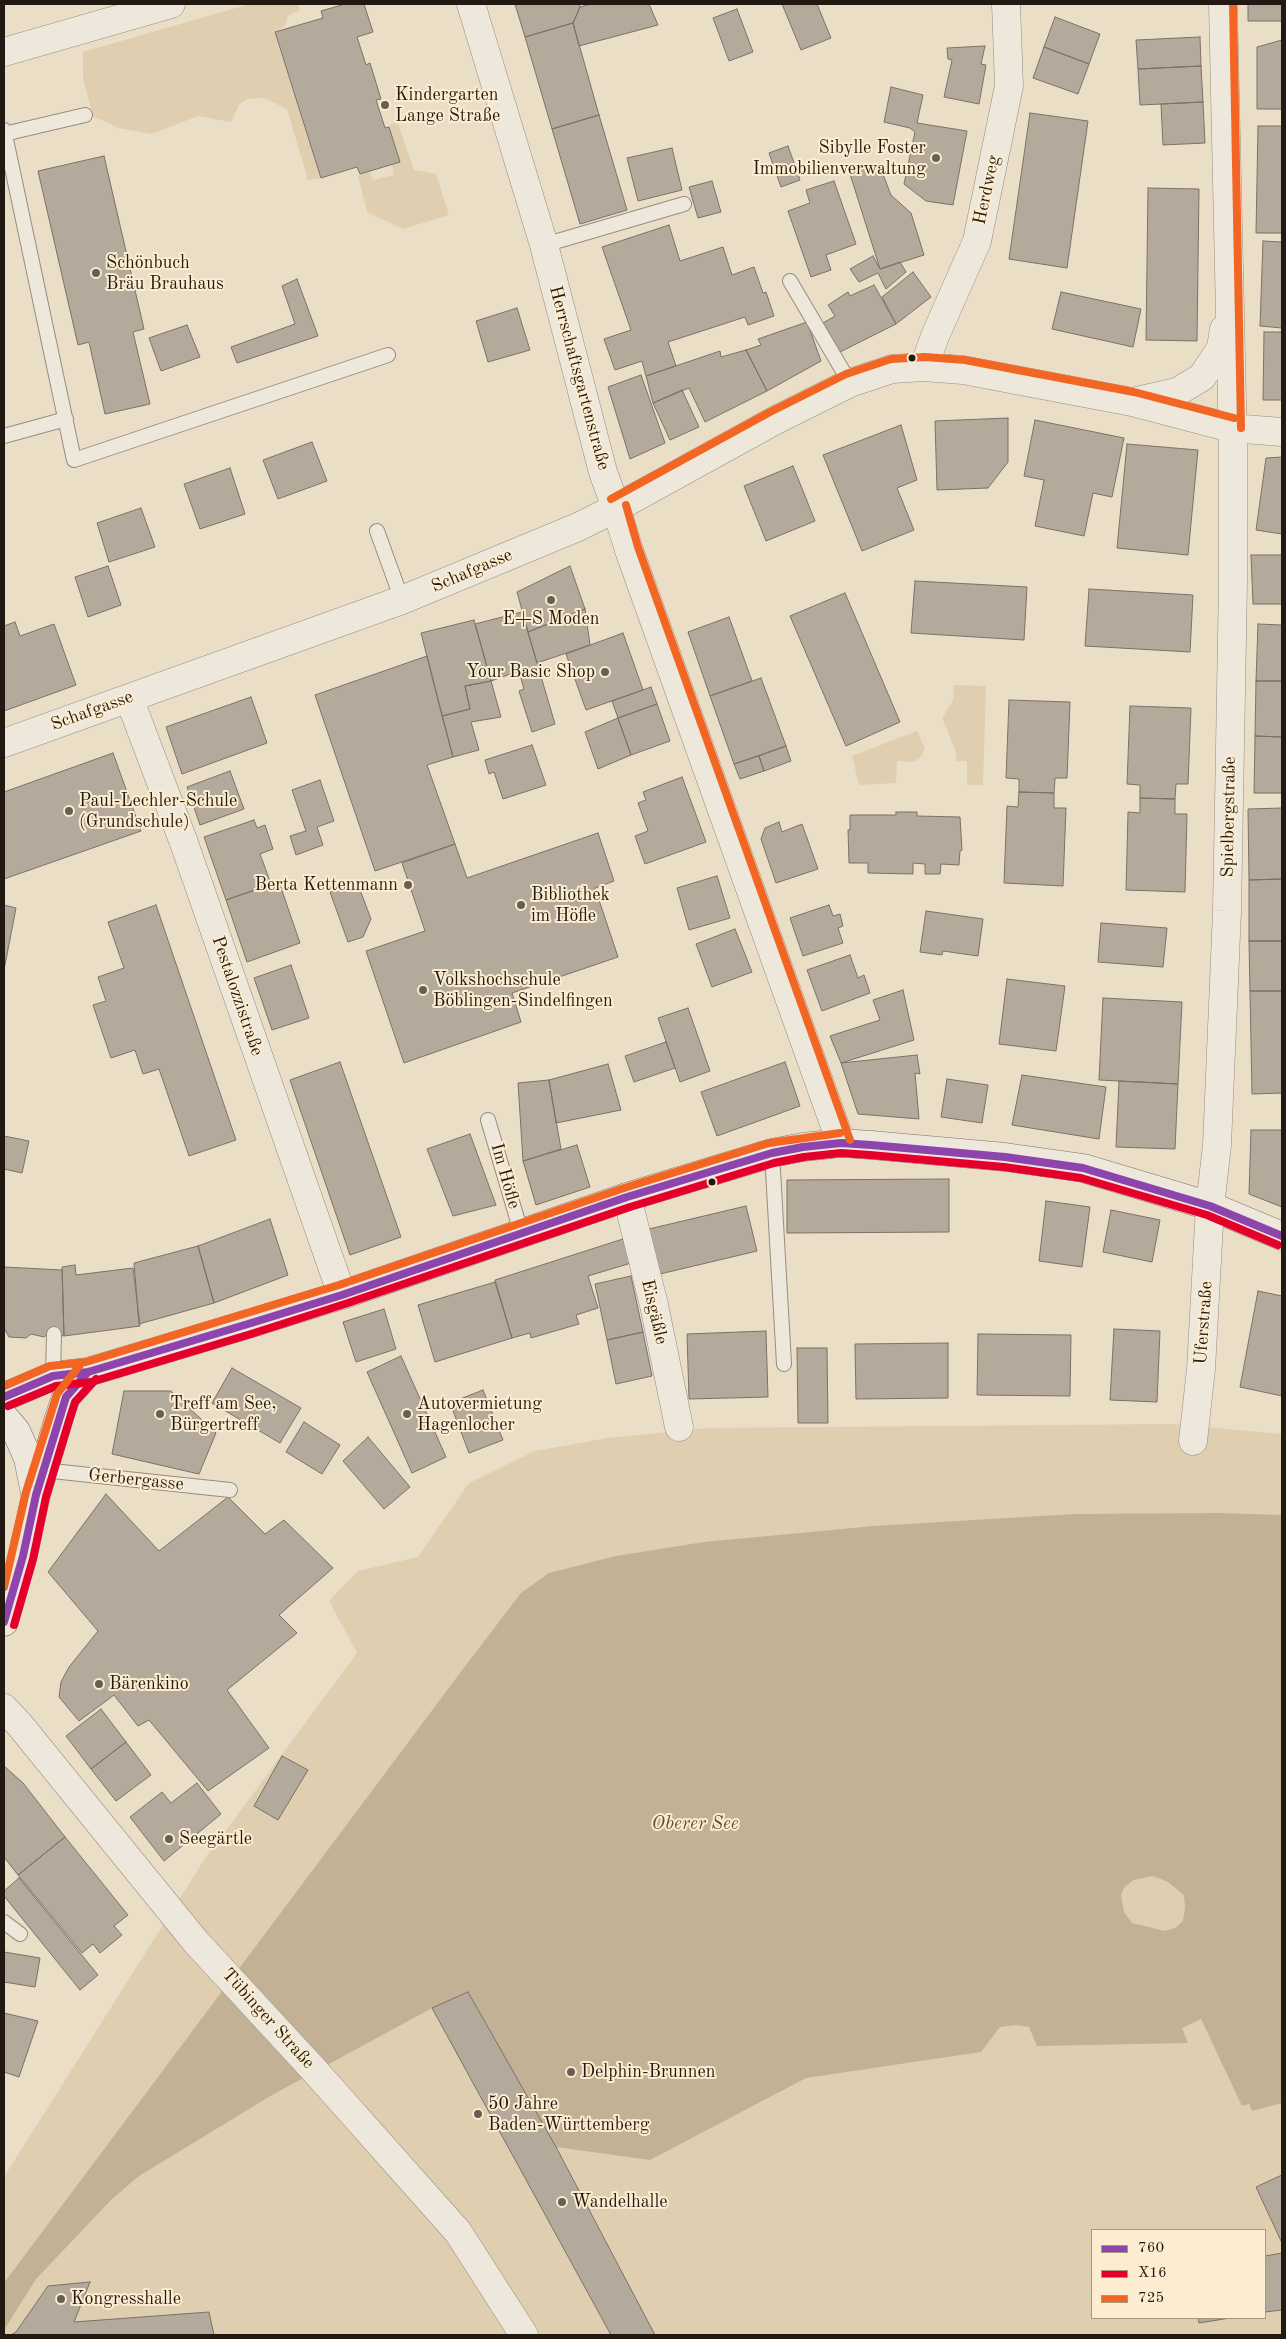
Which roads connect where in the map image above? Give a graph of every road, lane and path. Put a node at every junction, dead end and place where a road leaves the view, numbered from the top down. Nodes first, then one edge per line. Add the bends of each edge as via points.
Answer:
1 (171, 4) edge
2 (471, 4) edge
3 (1006, 4) edge
4 (1223, 4) edge
5 (4, 52) edge
6 (85, 115) dead end
7 (4, 132) edge
8 (684, 204) dead end
9 (544, 245) junction
10 (790, 281) dead end
11 (1229, 298) junction
12 (388, 355) dead end
13 (924, 367) junction
14 (850, 384) junction
15 (1132, 402) junction
16 (66, 419) junction
17 (1231, 428) junction
18 (1282, 432) edge
19 (4, 436) edge
20 (616, 508) junction
21 (377, 531) dead end
22 (402, 600) junction
23 (129, 698) junction
24 (4, 743) edge
25 (488, 1120) dead end
26 (841, 1143) junction
27 (772, 1154) junction
28 (626, 1197) junction
29 (1210, 1206) junction
30 (521, 1232) junction
31 (1282, 1236) edge
32 (342, 1295) junction
33 (54, 1334) dead end
34 (784, 1364) dead end
35 (88, 1372) junction
36 (53, 1376) junction
37 (4, 1397) edge
38 (4, 1417) edge
39 (679, 1427) dead end
40 (1193, 1441) dead end
41 (39, 1482) junction
42 (230, 1490) dead end
43 (4, 1622) edge
44 (4, 1708) edge
45 (4, 1922) edge
46 (20, 1934) dead end
47 (519, 2333) edge

1 - 5 street
2 - 9 street, Herrschaftsgartenstraße
3 - 13 street, Herdweg via 1009,86 976,241
4 - 11 street
6 - 7 lane
7 - 16 lane
8 - 9 lane
9 - 20 street, Herrschaftsgartenstraße
10 - 14 lane
11 - 15 street via 1221,348 1202,377 1177,392
11 - 17 street, Spielbergstraße
12 - 16 lane via 74,460
13 - 14 street, Schafgasse via 892,369
13 - 15 street, Schafgasse via 963,370
14 - 20 street, Schafgasse via 774,421
15 - 17 street, Schafgasse
16 - 19 lane
17 - 18 street, Schafgasse
17 - 29 street, Spielbergstraße via 1233,582 1228,905 1217,1145
20 - 22 street, Schafgasse
20 - 26 street, Herrschaftsgartenstraße via 628,550
21 - 22 lane
22 - 23 street, Schafgasse
23 - 24 street, Schafgasse
23 - 32 street, Pestalozzistraße via 187,852
25 - 30 lane, Im Höfle
26 - 27 street
26 - 29 street via 948,1151 1083,1168
27 - 28 street
27 - 34 lane
28 - 30 street
28 - 39 street, Eisgäßle via 654,1305
29 - 31 street
29 - 40 street, Uferstraße via 1201,1369
30 - 32 street
32 - 35 street
33 - 36 lane
35 - 36 street
35 - 41 street via 66,1397
36 - 37 street
38 - 41 street via 16,1431
41 - 42 lane, Gerbergasse
41 - 43 street
44 - 47 street, Tübinger Straße via 196,1942 458,2232
45 - 46 lane

